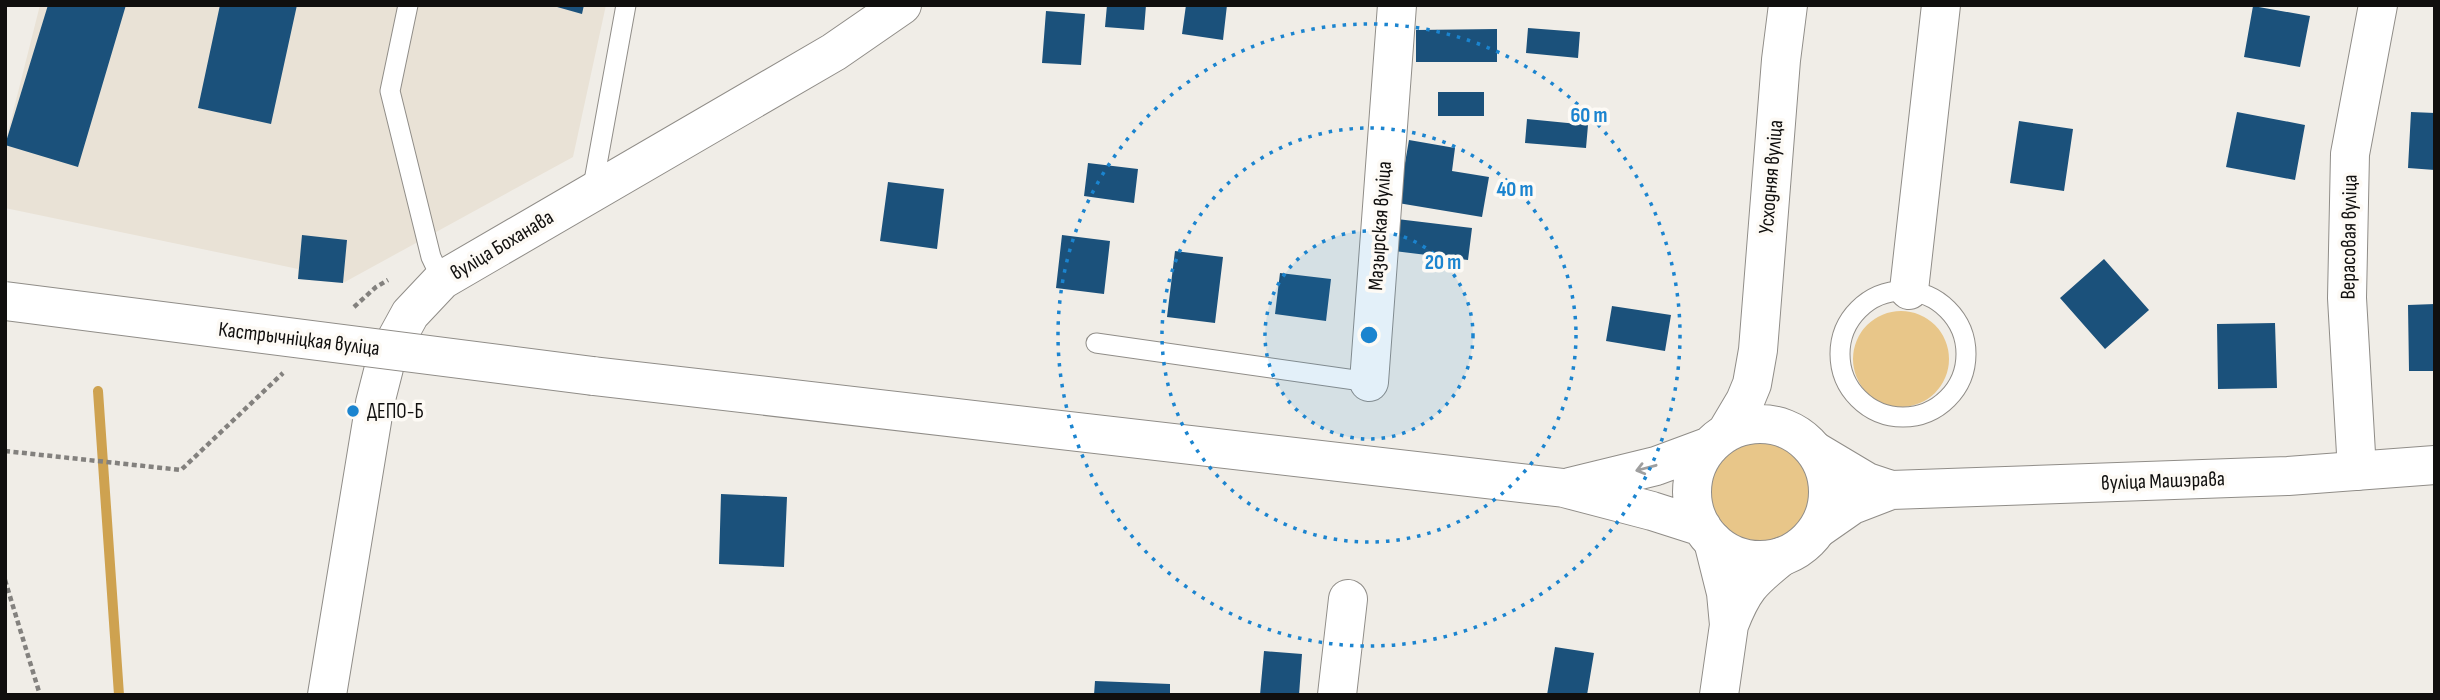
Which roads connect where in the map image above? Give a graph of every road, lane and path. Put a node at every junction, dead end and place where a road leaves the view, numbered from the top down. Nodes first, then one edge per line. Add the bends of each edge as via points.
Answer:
1 (408, 5) edge
2 (626, 5) edge
3 (902, 5) edge
4 (1397, 5) edge
5 (1788, 5) edge
6 (1941, 5) edge
7 (2378, 5) edge
8 (592, 192) junction
9 (442, 280) junction
10 (1909, 290) junction
11 (5, 301) edge
12 (1096, 343) dead end
13 (1758, 350) junction
14 (1369, 382) joint
15 (1718, 440) junction
16 (1808, 444) junction
17 (5, 452) edge
18 (117, 464) dead end
19 (2435, 465) edge
20 (2357, 471) junction
21 (1564, 488) junction
22 (1891, 490) junction
23 (1819, 528) junction
24 (1707, 534) junction
25 (1780, 557) junction
26 (5, 580) edge
27 (1348, 599) dead end
28 (1729, 625) junction
29 (40, 695) edge
30 (327, 695) edge
31 (1337, 695) edge
32 (1719, 695) edge

1 - 9 lane via 390,91 431,257
2 - 8 lane
3 - 8 main road, вуліца Боханава via 834,52
4 - 14 main road, Мазырская вуліца
5 - 13 main road, Усходняя вуліца
6 - 10 main road
7 - 20 main road, Верасовая вуліца via 2350,154 2347,298
8 - 9 main road, вуліца Боханава
9 - 30 main road, вуліца Боханава via 410,314 387,356 375,403
10 - 10 lane via 1930,296 1950,310 1967,348 1965,370 1955,392 1934,410 1901,418 1866,406 1844,380 1839,358 1842,335 1856,312 1873,298
11 - 21 main road, Кастрычніцкая вуліца, bridge via 593,376
12 - 14 lane, Мазырская вуліца
13 - 15 main road, Усходняя вуліца via 1745,401
13 - 16 main road, Усходняя вуліца via 1776,392
15 - 16 main road via 1744,426 1762,424 1783,428
15 -> 21 main road via 1656,466
15 - 24 main road via 1700,460 1692,494
16 - 22 main road, вуліца Машэрава via 1855,476
16 - 23 main road via 1825,469 1829,489
17 - 18 path
19 - 20 main road, вуліца Машэрава
20 - 22 main road, вуліца Машэрава
21 - 24 main road
22 - 23 main road, вуліца Машэрава via 1852,505
23 - 25 main road via 1806,544
24 - 25 main road via 1731,555 1755,561
24 - 28 main road via 1726,593
25 - 28 main road via 1741,594
26 - 29 path
27 - 31 main road
28 - 32 main road

